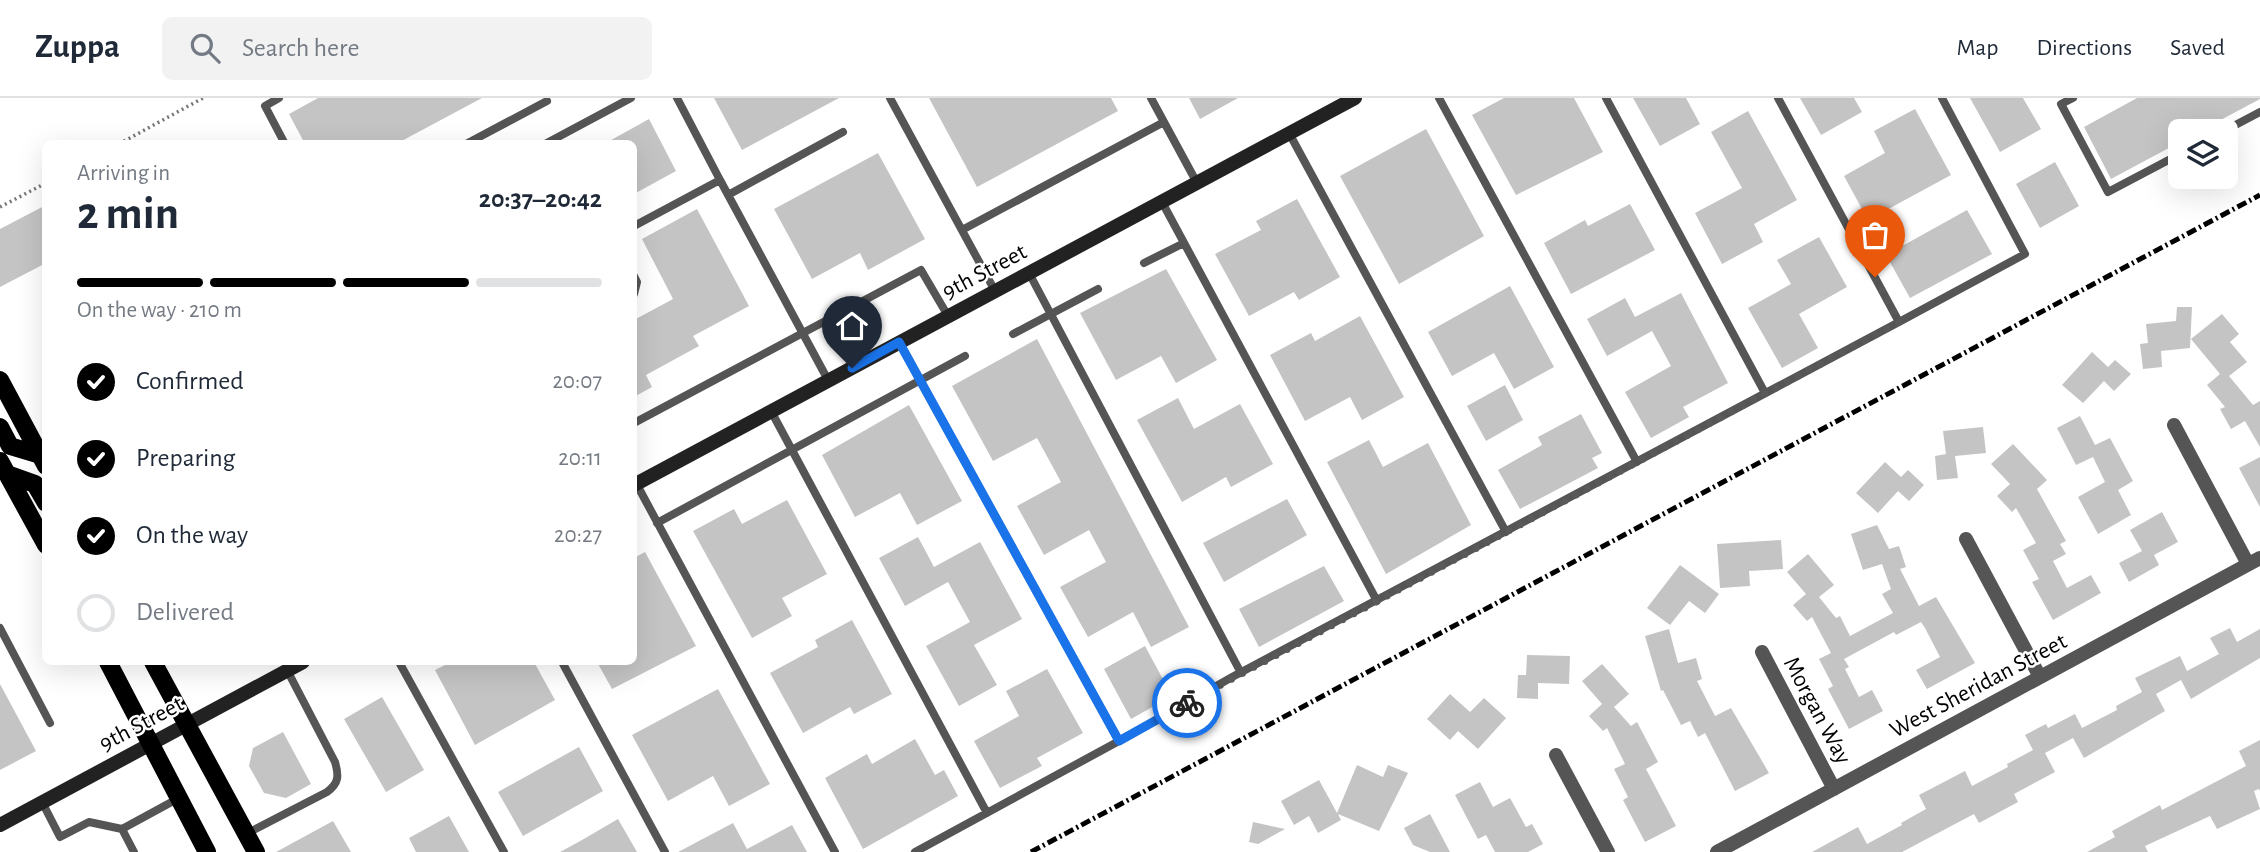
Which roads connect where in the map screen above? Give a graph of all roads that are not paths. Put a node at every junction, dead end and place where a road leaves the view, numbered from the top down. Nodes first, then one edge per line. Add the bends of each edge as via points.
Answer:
1 (279, 98) edge
2 (631, 98) edge
3 (677, 98) edge
4 (890, 98) edge
5 (1151, 98) edge
6 (1438, 98) edge
7 (1606, 98) edge
8 (1778, 98) edge
9 (1942, 98) edge
10 (2073, 98) edge
11 (549, 99) edge
12 (1350, 99) edge
13 (2059, 101) edge
14 (2260, 112) edge
15 (1164, 121) junction
16 (2238, 124) edge
17 (843, 132) dead end
18 (1290, 133) junction
19 (283, 140) edge
20 (473, 140) edge
21 (552, 140) edge
22 (2168, 160) edge
23 (720, 180) junction
24 (1197, 183) junction
25 (728, 195) junction
26 (1162, 202) junction
27 (637, 224) edge
28 (962, 230) junction
29 (1184, 243) junction
30 (1144, 262) dead end
31 (1029, 273) junction
32 (1098, 289) dead end
33 (995, 291) junction
34 (1051, 313) junction
35 (948, 316) junction
36 (1899, 322) junction
37 (802, 331) junction
38 (1013, 334) dead end
39 (899, 342) junction
40 (965, 356) dead end
41 (0, 380) edge
42 (828, 380) junction
43 (920, 381) junction
44 (1765, 393) junction
45 (771, 411) junction
46 (637, 421) edge
47 (2174, 425) dead end
48 (0, 427) edge
49 (792, 450) junction
50 (42, 454) edge
51 (42, 457) edge
52 (1637, 462) junction
53 (2, 471) edge
54 (637, 483) edge
55 (637, 488) edge
56 (42, 496) edge
57 (657, 523) junction
58 (1506, 532) junction
59 (42, 538) edge
60 (1966, 538) dead end
61 (2254, 561) edge
62 (1377, 601) junction
63 (0, 628) edge
64 (1762, 652) dead end
65 (110, 665) edge
66 (155, 665) edge
67 (297, 665) edge
68 (401, 665) edge
69 (564, 665) edge
70 (287, 670) junction
71 (1241, 673) junction
72 (2040, 677) junction
73 (50, 723) dead end
74 (187, 724) junction
75 (1119, 741) junction
76 (152, 743) junction
77 (1556, 755) dead end
78 (1834, 789) junction
79 (179, 798) junction
80 (41, 802) junction
81 (987, 813) junction
82 (0, 825) edge
83 (122, 829) junction
84 (246, 834) junction
85 (134, 852) edge
86 (207, 852) edge
87 (256, 852) edge
88 (504, 852) edge
89 (665, 852) edge
90 (835, 852) edge
91 (915, 852) edge
92 (1608, 852) edge
93 (1717, 852) edge

1 - 19 lane via 265,106
2 - 21 lane
3 - 23 lane
4 - 28 lane
5 - 15 lane
6 - 52 lane
7 - 44 lane
8 - 36 lane
9 - 36 lane via 2025,254
10 - 13 lane
11 - 20 lane
12 - 18 street, 9th Street
13 - 22 lane via 2108,192
14 - 16 lane
15 - 24 lane
15 - 28 lane
17 - 25 lane
18 - 24 street, 9th Street
18 - 58 lane
23 - 25 lane
23 - 27 lane
24 - 26 street, 9th Street
25 - 37 lane
26 - 29 lane
26 - 31 street, 9th Street
28 - 33 lane
29 - 30 lane
29 - 62 lane
31 - 33 street, 9th Street
31 - 34 lane
32 - 34 lane
33 - 35 street, 9th Street
34 - 38 lane
34 - 71 lane
35 - 37 lane via 921,270
35 - 39 street, 9th Street
36 - 44 lane
37 - 42 lane
37 - 46 lane
39 - 42 street, 9th Street
39 - 43 lane
40 - 43 lane
41 - 50 main road
42 - 45 street, 9th Street
43 - 49 lane
43 - 75 lane
44 - 52 lane
45 - 49 lane
45 - 54 street, 9th Street
47 - 61 street
48 - 51 main road via 10,446
49 - 57 lane
49 - 81 lane
52 - 58 lane
53 - 56 main road via 35,484
53 - 59 main road
55 - 57 lane
57 - 90 lane
58 - 62 lane
60 - 72 street
61 - 72 street, West Sheridan Street
62 - 71 lane
63 - 73 lane
64 - 78 street, Morgan Way
65 - 76 main road
66 - 74 main road
67 - 70 street, 9th Street
68 - 88 lane
69 - 89 lane
70 - 74 street, 9th Street
70 - 84 lane via 339,776 327,792
71 - 75 lane
72 - 78 street, West Sheridan Street
74 - 76 street, 9th Street
74 - 84 main road
75 - 81 lane
76 - 79 main road
76 - 80 street, 9th Street
77 - 92 street
78 - 93 street, West Sheridan Street
79 - 83 lane
79 - 86 main road
80 - 82 street, 9th Street
80 - 83 lane via 60,837 89,822
81 - 91 lane
83 - 85 lane
84 - 87 main road

